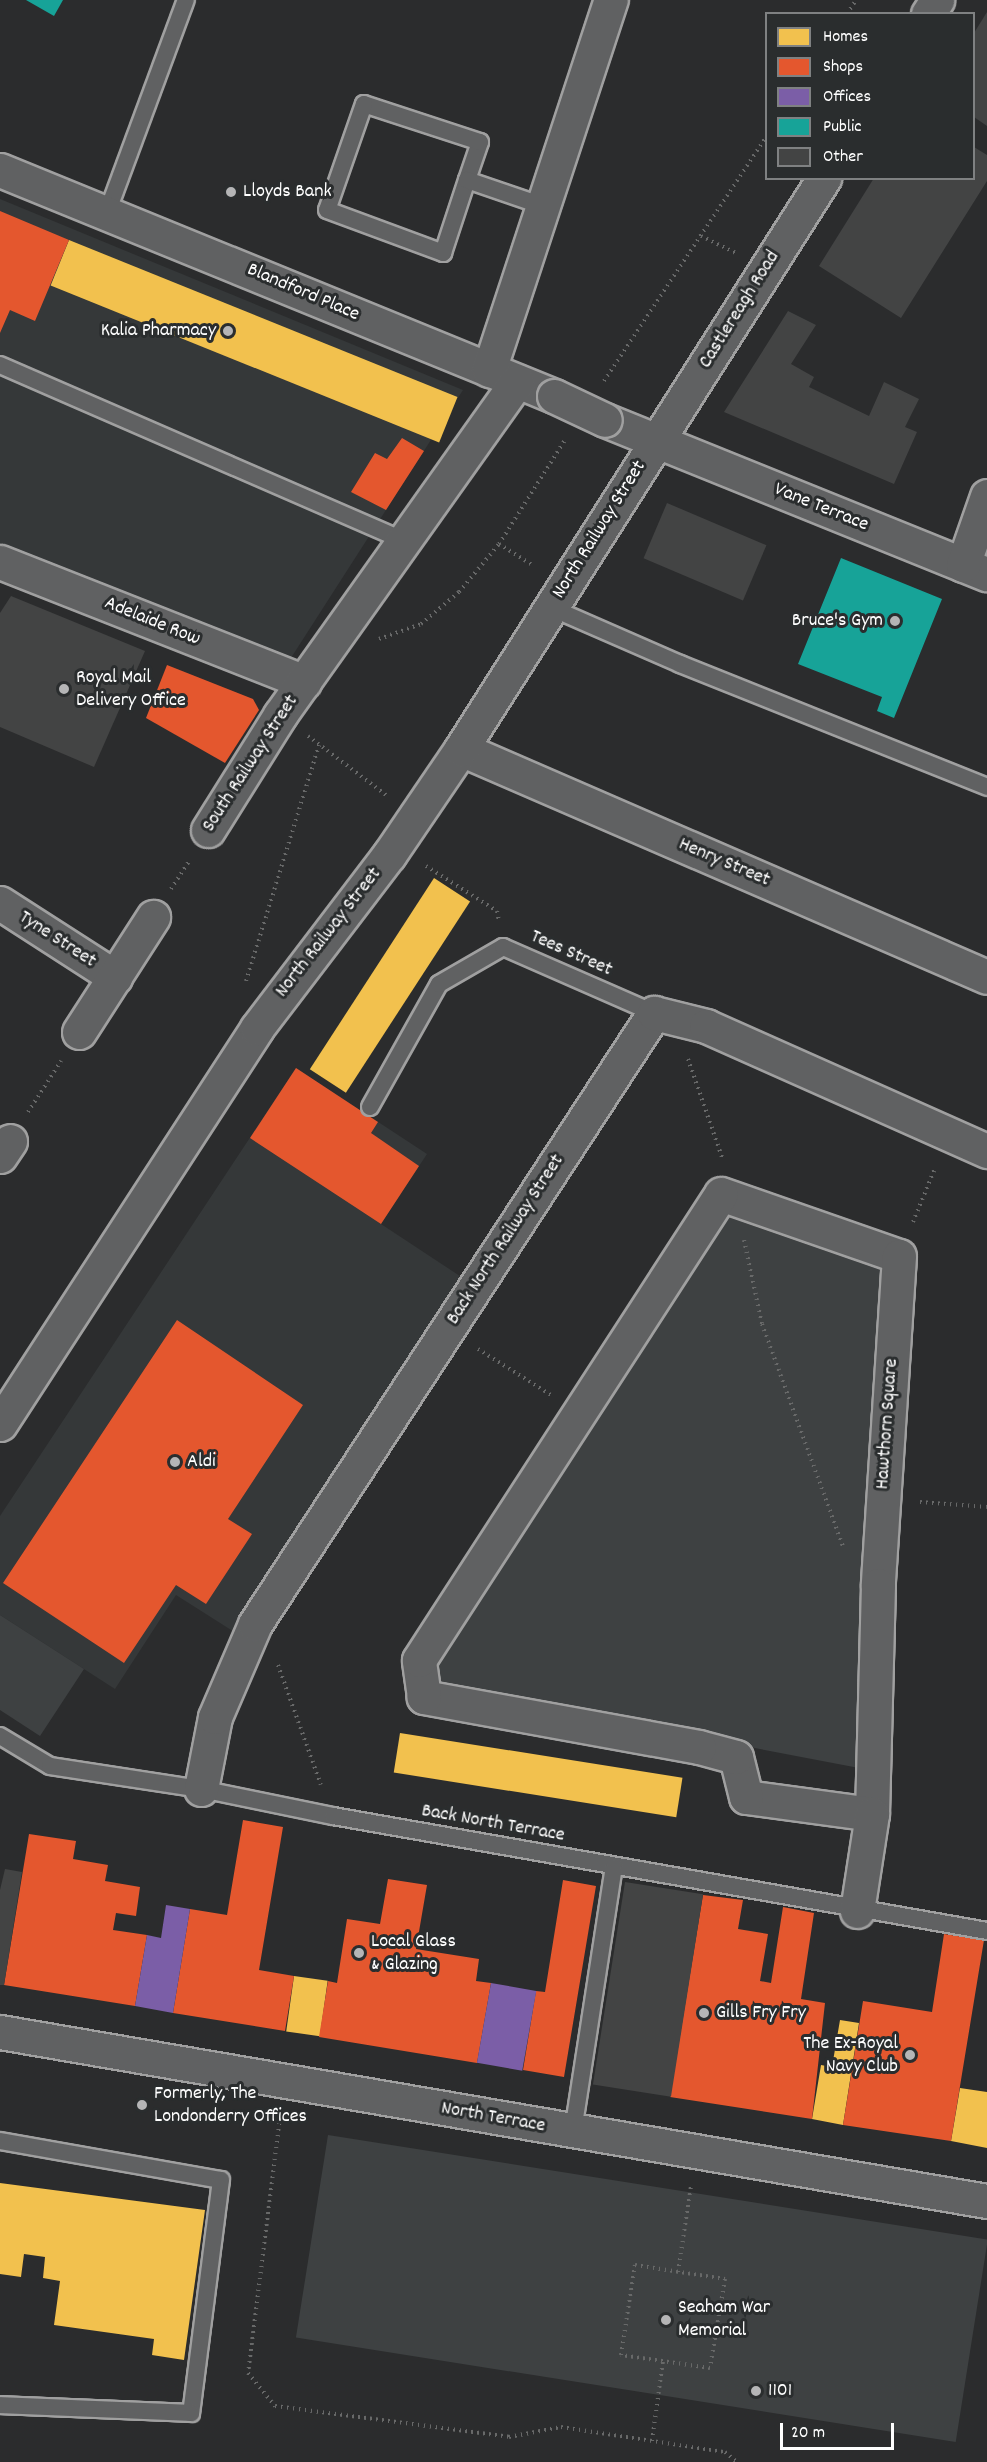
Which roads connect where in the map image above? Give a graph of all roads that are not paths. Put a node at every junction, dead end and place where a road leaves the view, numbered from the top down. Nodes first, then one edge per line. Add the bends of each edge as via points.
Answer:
1 (186, 0) edge
2 (611, 0) edge
3 (0, 170) edge
4 (467, 180) junction
5 (823, 180) edge
6 (543, 206) junction
7 (107, 213) junction
8 (0, 365) edge
9 (503, 376) junction
10 (605, 420) joint
11 (655, 441) junction
12 (987, 496) edge
13 (402, 540) junction
14 (0, 562) edge
15 (975, 570) edge
16 (552, 608) junction
17 (304, 682) junction
18 (461, 749) junction
19 (987, 787) edge
20 (208, 830) road end
21 (0, 903) edge
22 (153, 917) road end
23 (115, 977) junction
24 (987, 977) edge
25 (654, 1013) junction
26 (79, 1032) road end
27 (370, 1107) dead end
28 (987, 1151) edge
29 (0, 1424) edge
30 (0, 1736) edge
31 (201, 1789) junction
32 (872, 1814) junction
33 (614, 1867) junction
34 (857, 1911) junction
35 (987, 1931) edge
36 (0, 2033) edge
37 (573, 2132) junction
38 (0, 2141) edge
39 (987, 2201) edge
40 (0, 2405) edge

1 - 7 lane
2 - 6 street, South Railway Street
3 - 7 street, Blandford Place
4 - 4 lane via 443,253 327,210 363,104 480,142
4 - 6 lane
5 - 11 street, Castlereagh Road
6 - 9 street, South Railway Street
7 - 9 street, Blandford Place
8 - 13 lane
9 - 10 street, Blandford Place, bridge
9 - 13 street, South Railway Street
10 - 11 street, Vane Terrace
11 - 15 street, Vane Terrace
11 - 16 street, North Railway Street
12 - 15 street
13 - 17 street, South Railway Street
14 - 17 street, Adelaide Row
16 - 18 street, North Railway Street
16 - 19 lane via 680,664
17 - 20 street, South Railway Street
18 - 24 street, Henry Street
18 - 29 street, North Railway Street via 389,855 257,1028
21 - 23 street, Tyne Street
22 - 23 street
23 - 26 street
25 - 27 lane, Tees Street via 503,947 439,984
25 - 28 street via 706,1026
25 - 31 street, Back North Railway Street via 255,1624 215,1718
30 - 31 lane, Back North Terrace via 50,1766
31 - 33 lane, Back North Terrace
32 - 32 street, Hawthorn Square via 746,1797 736,1757 699,1747 424,1697 419,1660 720,1194 735,1196 899,1256 884,1499
32 - 34 street, Hawthorn Square
33 - 34 lane, Back North Terrace
33 - 37 lane
34 - 35 lane, Back North Terrace
36 - 37 street, North Terrace
37 - 39 street, North Terrace
38 - 40 lane via 220,2180 191,2413

